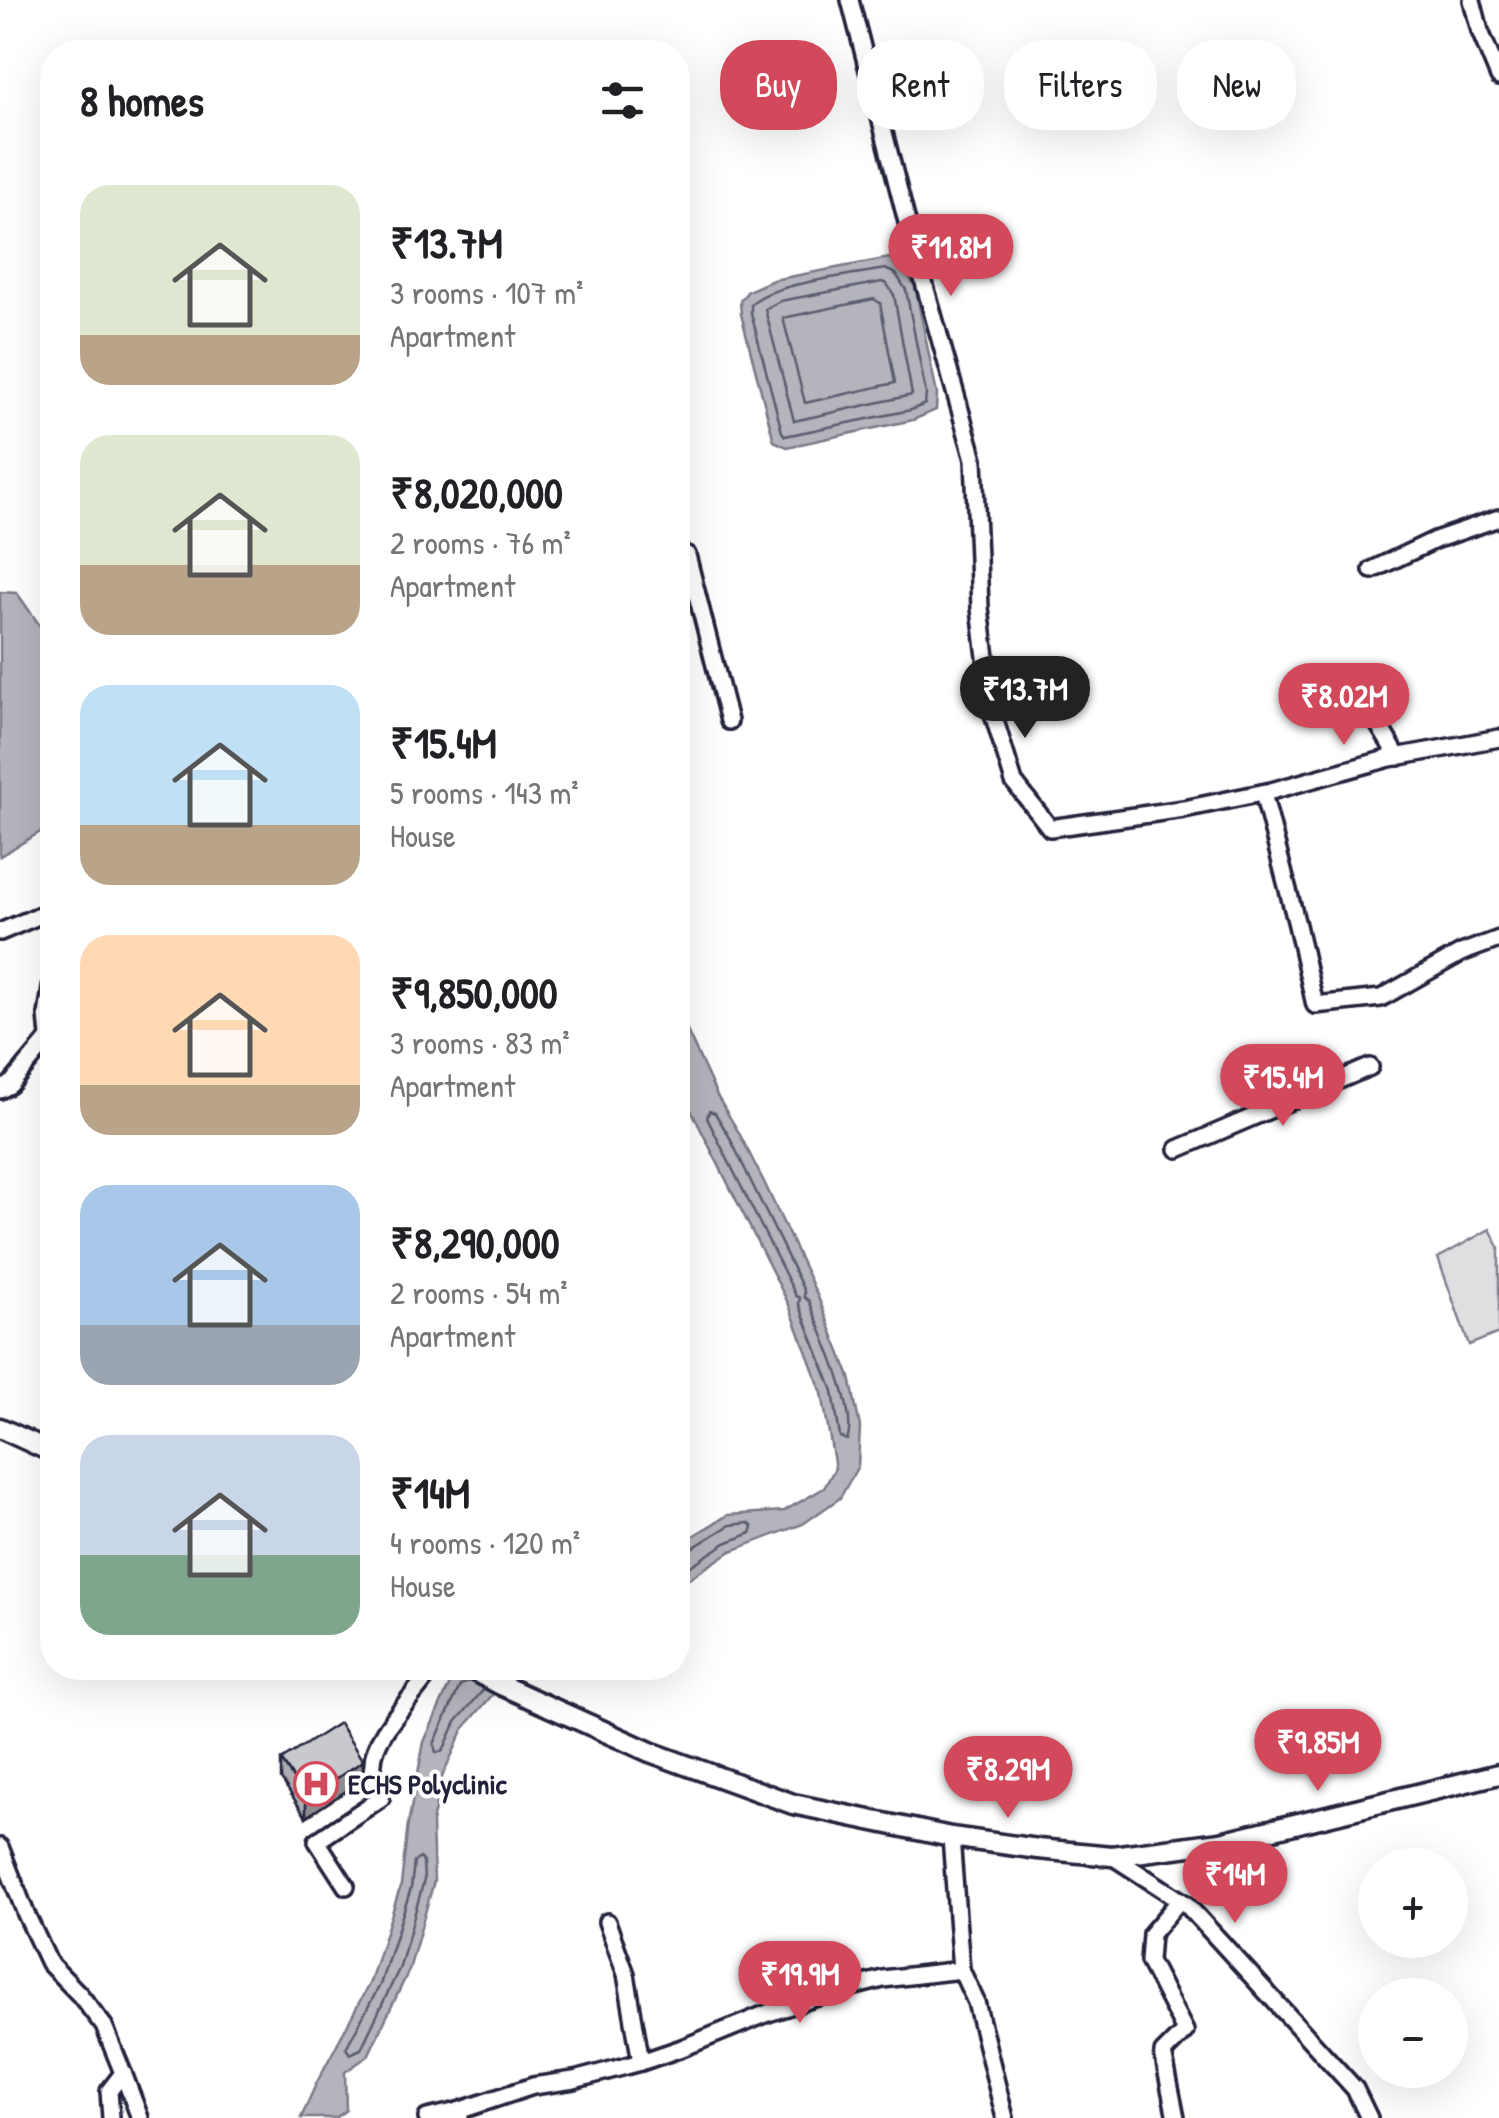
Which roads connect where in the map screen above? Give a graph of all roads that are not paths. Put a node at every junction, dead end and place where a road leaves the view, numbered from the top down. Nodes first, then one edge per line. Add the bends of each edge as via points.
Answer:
1 (850, 0) edge
2 (1472, 0) edge
3 (1499, 77) edge
4 (1499, 518) edge
5 (690, 568) edge
6 (1372, 570) dead end
7 (1080, 682) dead end
8 (1366, 704) dead end
9 (993, 714) junction
10 (729, 721) dead end
11 (1499, 738) edge
12 (1398, 756) junction
13 (1263, 793) junction
14 (40, 915) edge
15 (0, 932) edge
16 (1499, 939) edge
17 (40, 1049) edge
18 (1370, 1067) dead end
19 (0, 1090) edge
20 (1178, 1149) dead end
21 (0, 1428) edge
22 (40, 1446) edge
23 (424, 1680) edge
24 (491, 1680) edge
25 (1499, 1774) edge
26 (951, 1837) junction
27 (0, 1847) edge
28 (1112, 1856) junction
29 (346, 1886) dead end
30 (1180, 1900) junction
31 (607, 1922) dead end
32 (961, 1970) junction
33 (641, 2062) junction
34 (123, 2074) junction
35 (459, 2114) edge
36 (111, 2118) edge
37 (140, 2118) edge
38 (427, 2118) edge
39 (1005, 2118) edge
40 (1176, 2118) edge
41 (1369, 2118) edge

1 - 9 street via 974,459 980,608
2 - 3 street
4 - 6 street
5 - 10 street
7 - 9 street
8 - 12 street
9 - 13 street via 1014,782 1050,828
11 - 12 street
12 - 13 street
13 - 16 street via 1315,1006 1380,998
14 - 15 street
17 - 19 street
18 - 20 street
21 - 22 street
23 - 29 street via 378,1738 372,1765 381,1798 317,1841
24 - 26 street via 650,1752 794,1804
25 - 28 street via 1222,1842
26 - 28 street
26 - 32 street
27 - 34 street via 49,1963 104,2026
28 - 30 street
30 - 40 street via 1151,1934 1149,1961 1185,2031 1162,2053
30 - 41 street via 1355,2089
31 - 33 street via 626,1974
32 - 33 street via 836,1991
32 - 39 street via 976,2002
33 - 35 street via 533,2086
34 - 36 street via 109,2091
34 - 37 street
35 - 38 street

